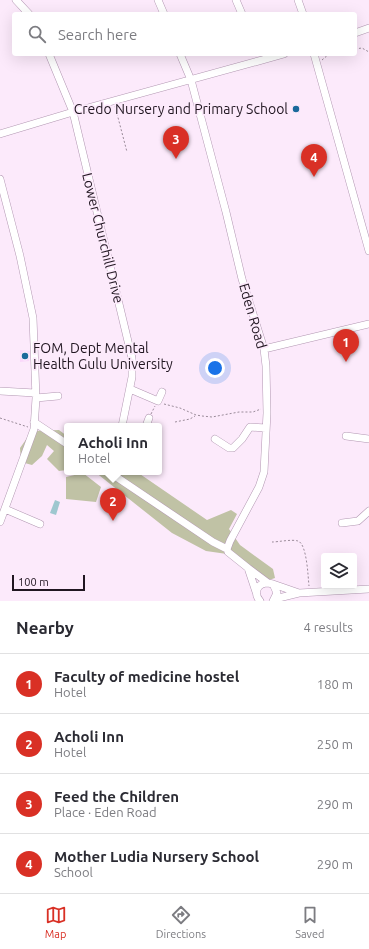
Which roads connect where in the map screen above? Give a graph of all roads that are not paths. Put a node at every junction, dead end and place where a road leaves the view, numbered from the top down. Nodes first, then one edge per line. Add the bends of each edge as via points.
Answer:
1 (16, 0) edge
2 (158, 0) edge
3 (236, 0) edge
4 (298, 0) edge
5 (27, 12) edge
6 (163, 12) edge
7 (241, 12) edge
8 (302, 12) edge
9 (369, 28) edge
10 (357, 32) edge
11 (50, 56) edge
12 (181, 56) edge
13 (272, 56) edge
14 (315, 56) edge
15 (260, 58) edge
16 (190, 80) junction
17 (73, 112) junction
18 (0, 134) edge
19 (0, 179) edge
20 (369, 251) edge
21 (369, 324) edge
22 (264, 349) junction
23 (130, 389) junction
24 (0, 391) edge
25 (162, 392) dead end
26 (36, 396) junction
27 (58, 396) dead end
28 (149, 418) road end
29 (123, 423) edge
30 (147, 423) edge
31 (34, 426) junction
32 (266, 428) junction
33 (346, 436) dead end
34 (215, 439) dead end
35 (369, 439) edge
36 (64, 442) edge
37 (113, 475) edge
38 (5, 509) junction
39 (369, 511) edge
40 (0, 522) edge
41 (342, 523) dead end
42 (40, 524) dead end
43 (227, 550) junction
44 (248, 568) junction
45 (270, 584) junction
46 (369, 589) edge
47 (300, 593) junction
48 (257, 598) edge
49 (274, 600) edge

1 - 5 street
2 - 6 street
3 - 7 street
4 - 8 street
9 - 10 street
11 - 17 street, Lower Churchill Drive
12 - 16 street, Eden Road
13 - 15 street
14 - 20 street
15 - 16 street
16 - 17 street
16 - 22 street, Eden Road via 242,279
17 - 18 street
17 - 23 street, Lower Churchill Drive via 132,358
19 - 26 street via 33,318
21 - 22 street
22 - 32 street, Eden Road
23 - 25 street via 158,402
23 - 29 street, Lower Churchill Drive
24 - 26 street
26 - 27 street
26 - 31 street
28 - 30 street
31 - 36 street
31 - 38 street
32 - 34 street via 250,427 233,448
32 - 43 street, Eden Road via 263,477
33 - 35 street
37 - 43 street
38 - 40 street
38 - 42 street
39 - 41 street via 358,521
43 - 44 street
44 - 45 street
44 - 48 street
45 - 47 street
45 - 48 street via 260,585
45 - 49 street via 277,593
46 - 47 street
47 - 49 street

